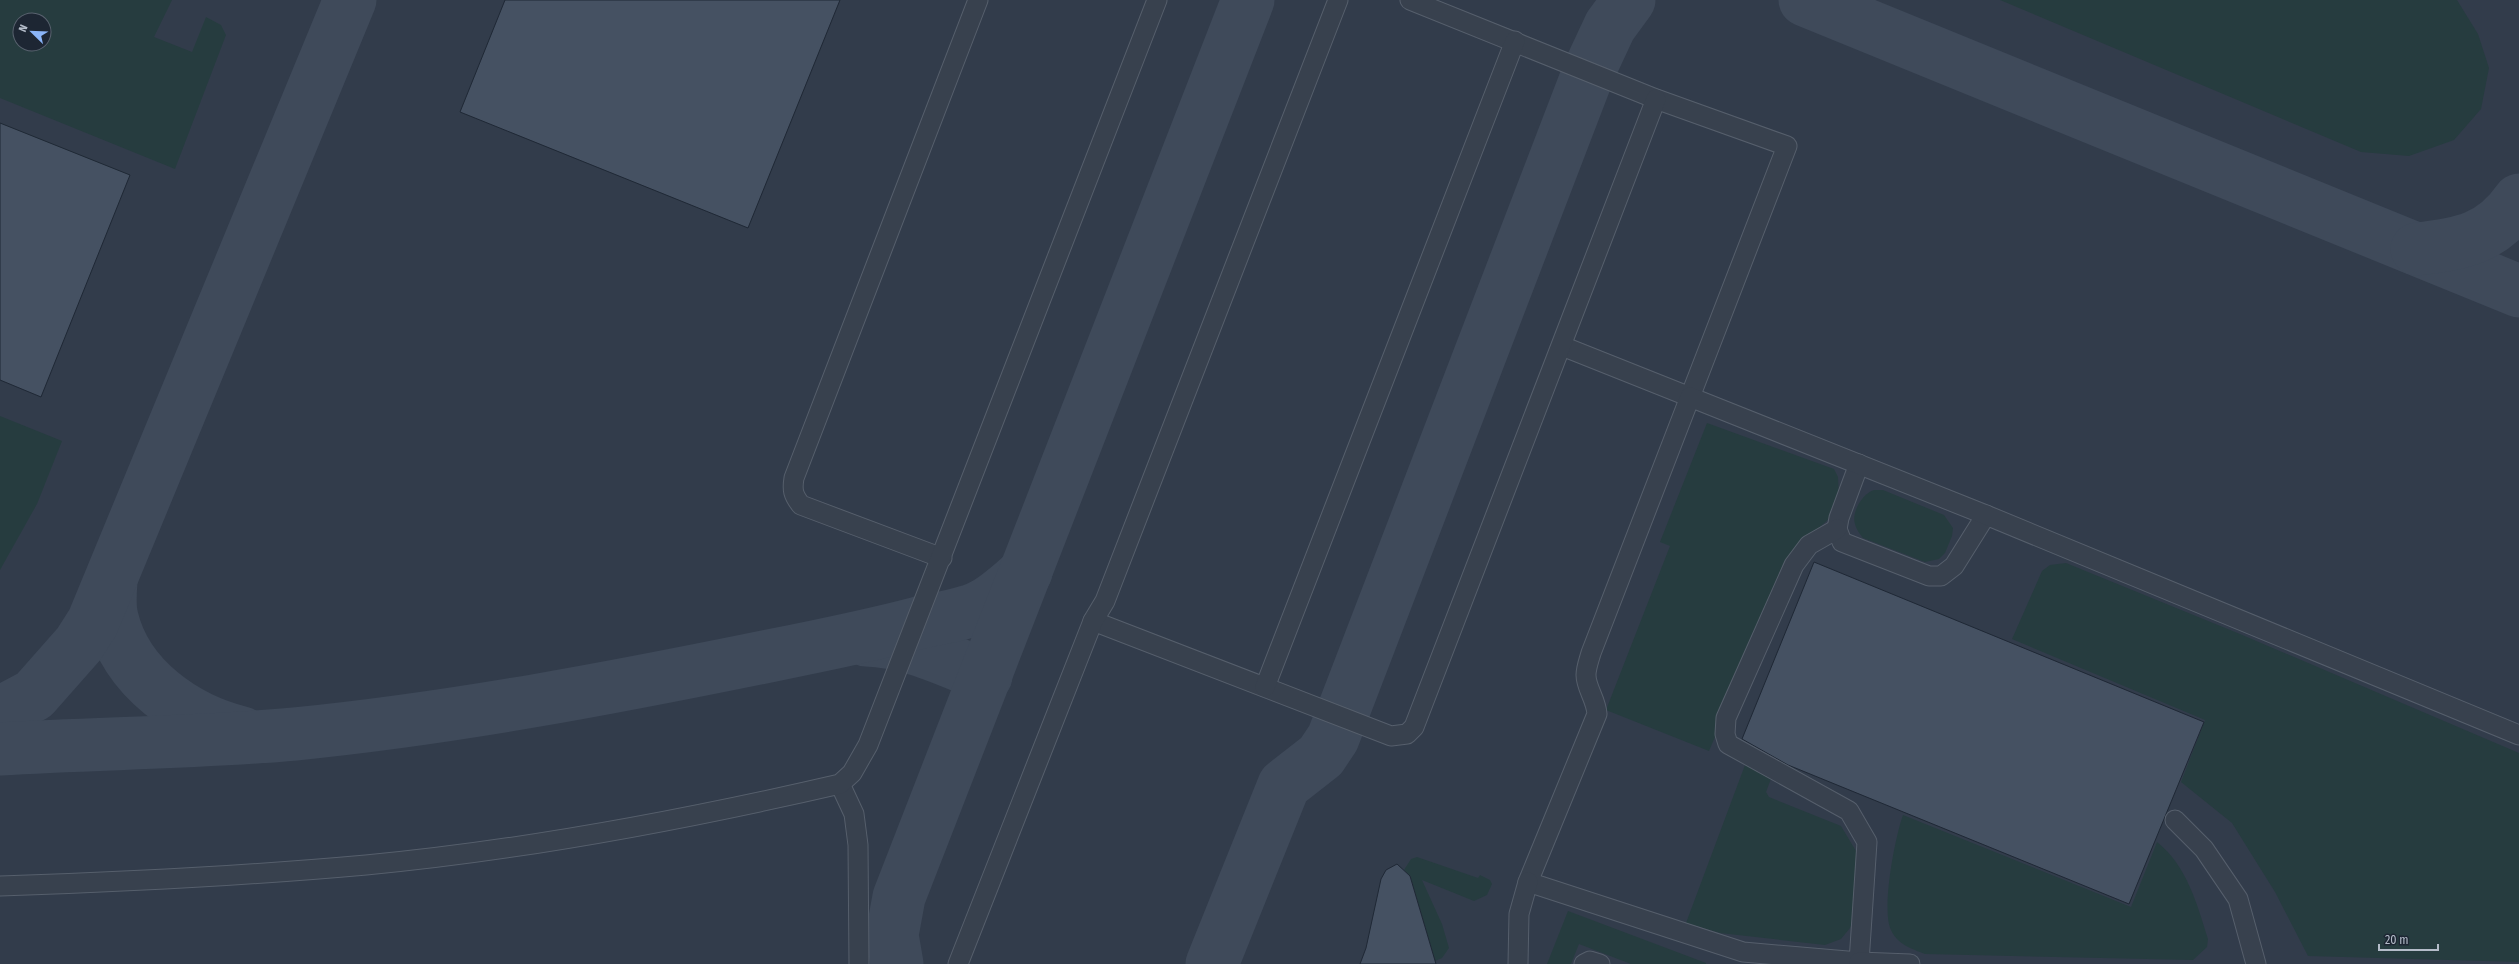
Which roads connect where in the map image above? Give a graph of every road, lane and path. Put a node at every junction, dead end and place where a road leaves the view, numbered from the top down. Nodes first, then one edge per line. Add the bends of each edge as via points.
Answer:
1 (978, 0) edge
2 (1157, 0) edge
3 (1338, 0) edge
4 (1410, 0) edge
5 (1515, 41) junction
6 (1656, 99) junction
7 (1562, 346) junction
8 (1690, 397) junction
9 (1859, 464) junction
10 (1986, 515) junction
11 (1837, 529) junction
12 (942, 558) junction
13 (1093, 621) junction
14 (1266, 687) junction
15 (2519, 735) edge
16 (840, 784) junction
17 (2176, 820) dead end
18 (1528, 882) junction
19 (0, 886) edge
20 (1737, 958) edge
21 (1776, 959) edge
22 (1837, 962) edge
23 (1859, 962) junction
24 (859, 964) edge
25 (958, 964) edge
26 (1518, 964) edge
27 (1584, 964) edge
28 (1600, 964) edge
29 (1910, 964) edge
30 (2256, 964) edge

1 - 12 lane via 796,470 792,489 801,505
2 - 12 lane
3 - 13 lane via 1106,601
4 - 5 lane
5 - 6 lane
5 - 14 lane
6 - 7 lane
6 - 8 lane via 1787,146
7 - 8 lane
7 - 14 lane via 1414,726 1408,734 1391,736
8 - 9 lane
8 - 18 lane via 1591,653 1586,674 1589,688 1596,700 1597,714
9 - 10 lane
9 - 11 lane
10 - 11 lane via 1954,566 1941,576 1930,576 1842,542
10 - 15 lane
11 - 23 lane via 1809,545 1794,564 1726,718 1725,734 1728,744 1744,754 1849,811 1867,842
12 - 16 lane via 868,745 852,773
13 - 14 lane
13 - 25 lane
16 - 19 lane via 725,810 613,831 367,864 157,881
16 - 24 lane via 854,814 858,845
17 - 30 lane via 2204,849 2238,899
18 - 20 lane
18 - 26 lane via 1520,914
20 - 21 lane
21 - 22 lane
22 - 23 lane
23 - 29 lane
27 - 28 lane

